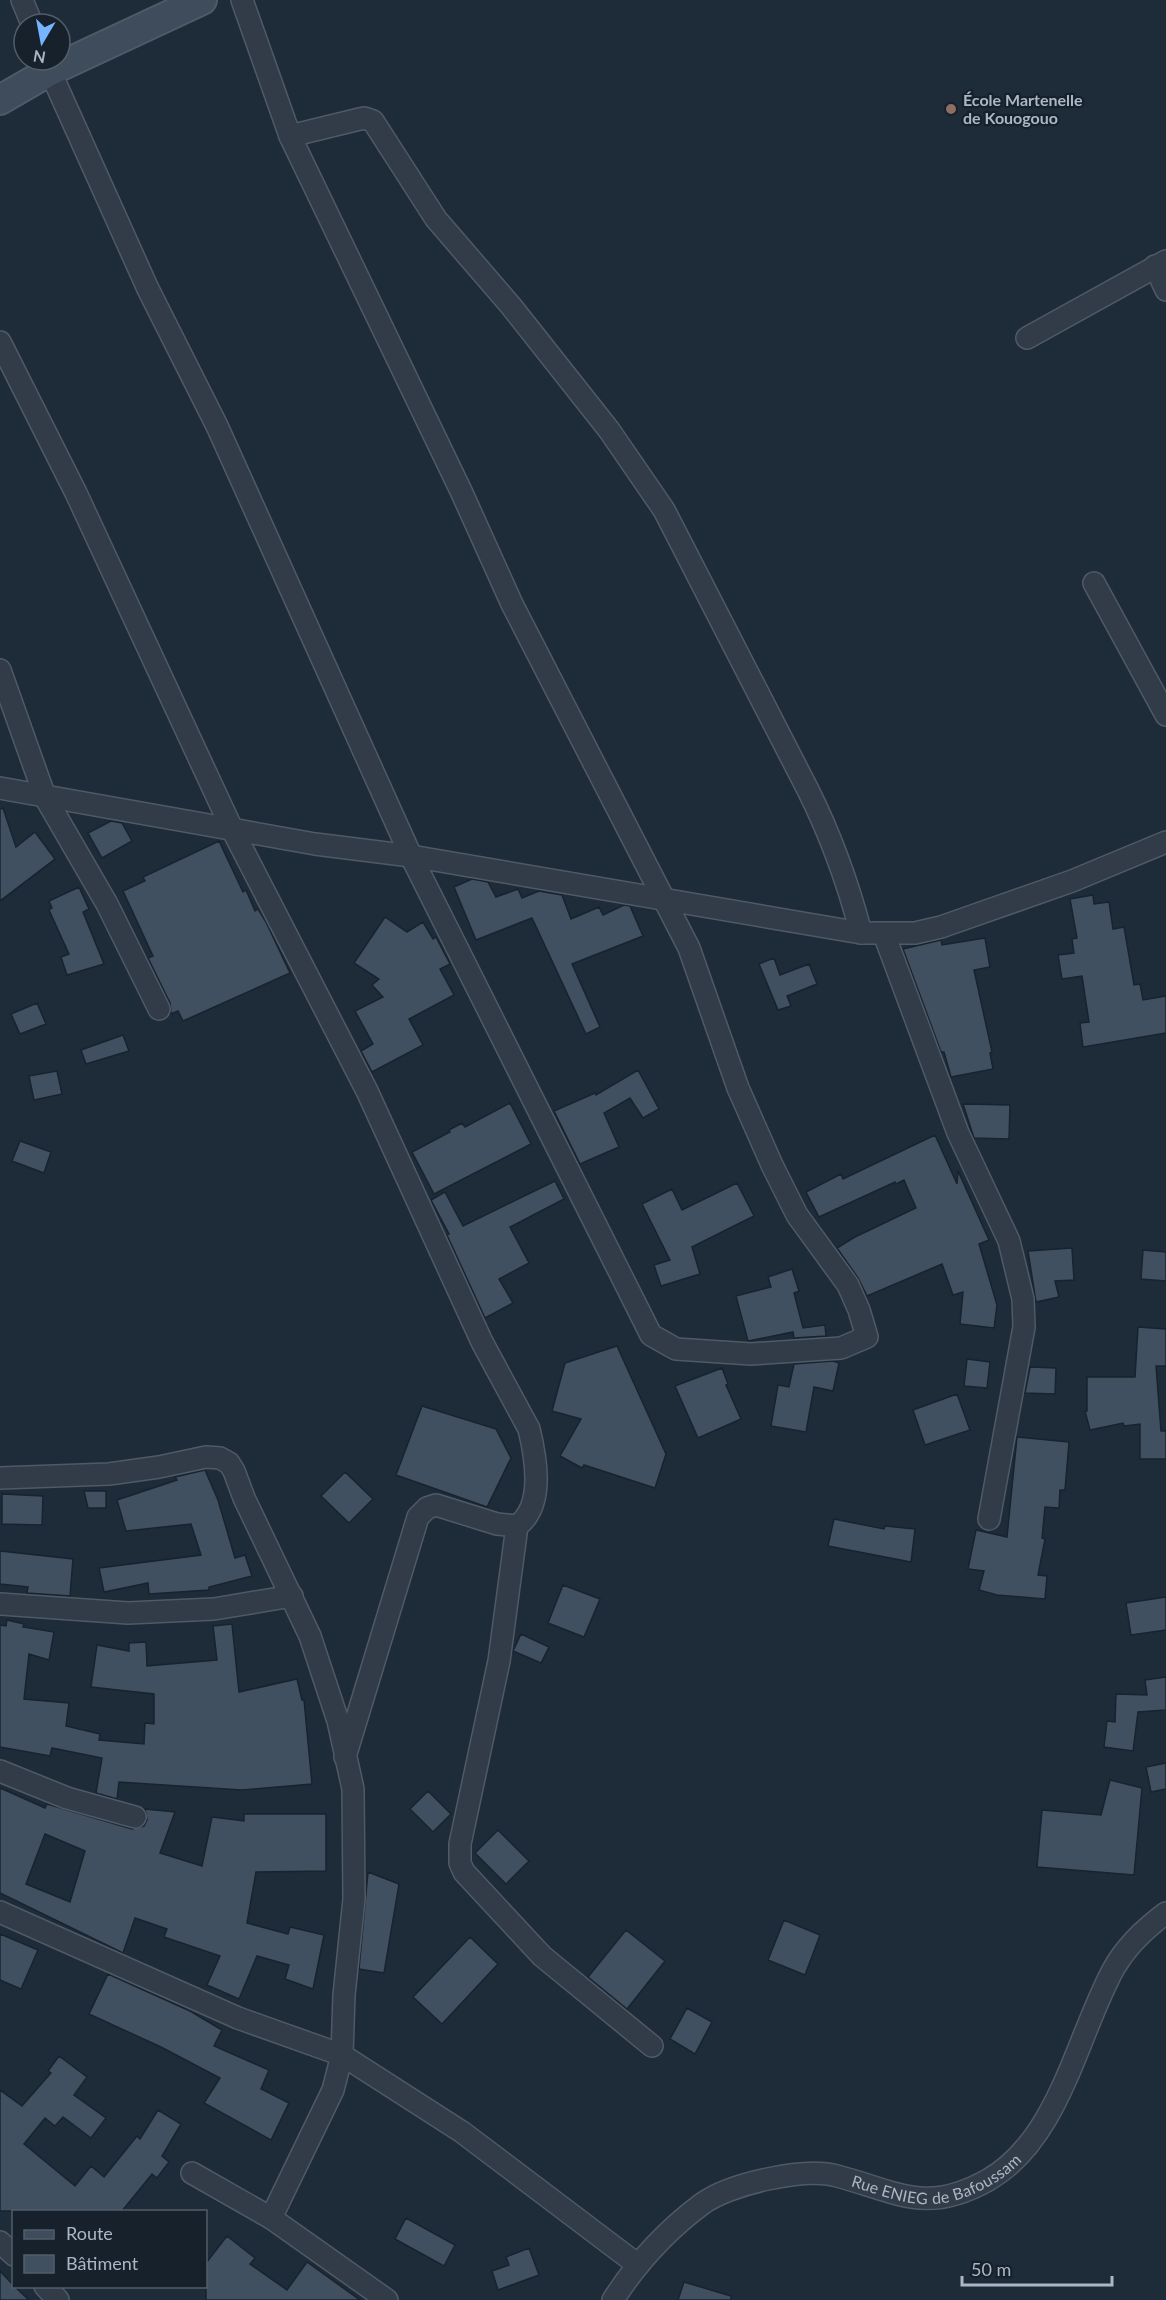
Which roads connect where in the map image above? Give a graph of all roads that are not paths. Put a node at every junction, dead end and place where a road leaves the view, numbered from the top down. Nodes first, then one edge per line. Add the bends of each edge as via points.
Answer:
1 (202, 0) edge
2 (242, 0) edge
3 (72, 55) edge
4 (39, 72) edge
5 (50, 72) edge
6 (0, 100) edge
7 (290, 136) junction
8 (1160, 264) edge
9 (1166, 290) edge
10 (1027, 338) dead end
11 (0, 342) edge
12 (1094, 583) dead end
13 (0, 670) edge
14 (1166, 715) edge
15 (0, 788) edge
16 (45, 797) junction
17 (232, 829) junction
18 (1166, 842) edge
19 (411, 856) junction
20 (663, 898) junction
21 (861, 933) junction
22 (884, 934) junction
23 (159, 1009) dead end
24 (0, 1478) edge
25 (989, 1519) dead end
26 (517, 1526) junction
27 (292, 1596) junction
28 (0, 1604) edge
29 (345, 1757) junction
30 (0, 1771) edge
31 (135, 1817) dead end
32 (0, 1911) edge
33 (1166, 1912) edge
34 (652, 2046) dead end
35 (342, 2055) junction
36 (192, 2173) dead end
37 (271, 2218) junction
38 (0, 2242) edge
39 (12, 2253) edge
40 (638, 2265) junction
41 (47, 2288) edge
42 (58, 2300) edge
43 (387, 2300) edge
44 (613, 2300) edge

1 - 3 street
2 - 7 street
4 - 6 street
5 - 19 street via 148,289 222,437
7 - 20 street via 512,604
7 - 21 street via 364,118 373,121 436,219 512,306 609,430 664,510 808,790 850,889
8 - 9 street
8 - 10 street
11 - 17 street via 76,493
12 - 14 street
13 - 16 street
15 - 16 street
16 - 17 street
16 - 23 street via 107,904
17 - 19 street
17 - 26 street via 367,1091 482,1342 529,1429 536,1492 527,1519
18 - 22 street via 1072,881 942,927
19 - 20 street
19 - 20 street via 651,1335 676,1349 751,1354 841,1348 867,1337 848,1285 797,1215 772,1166 738,1088 689,948
20 - 21 street
21 - 22 street
22 - 25 street via 958,1133 1009,1241 1023,1299 1024,1326
24 - 27 street via 109,1474 220,1458 234,1471
26 - 29 street via 497,1524 436,1505 418,1516
26 - 34 street via 499,1660 460,1844 460,1863 542,1956
27 - 28 street via 214,1609 128,1613
27 - 29 street via 310,1636 338,1721
29 - 35 street via 353,1789 355,1830
30 - 31 street via 68,1798
32 - 35 street via 238,2018
33 - 40 street, Rue ENIEG de Bafoussam via 1147,1927 1114,1967 1055,2100 1028,2147 990,2179 951,2197 918,2198 835,2175 804,2172 757,2181 703,2203
35 - 37 street via 333,2090
35 - 40 street via 462,2132
36 - 37 street
37 - 43 street
38 - 39 street
40 - 44 street, Rue ENIEG de Bafoussam
41 - 42 street

